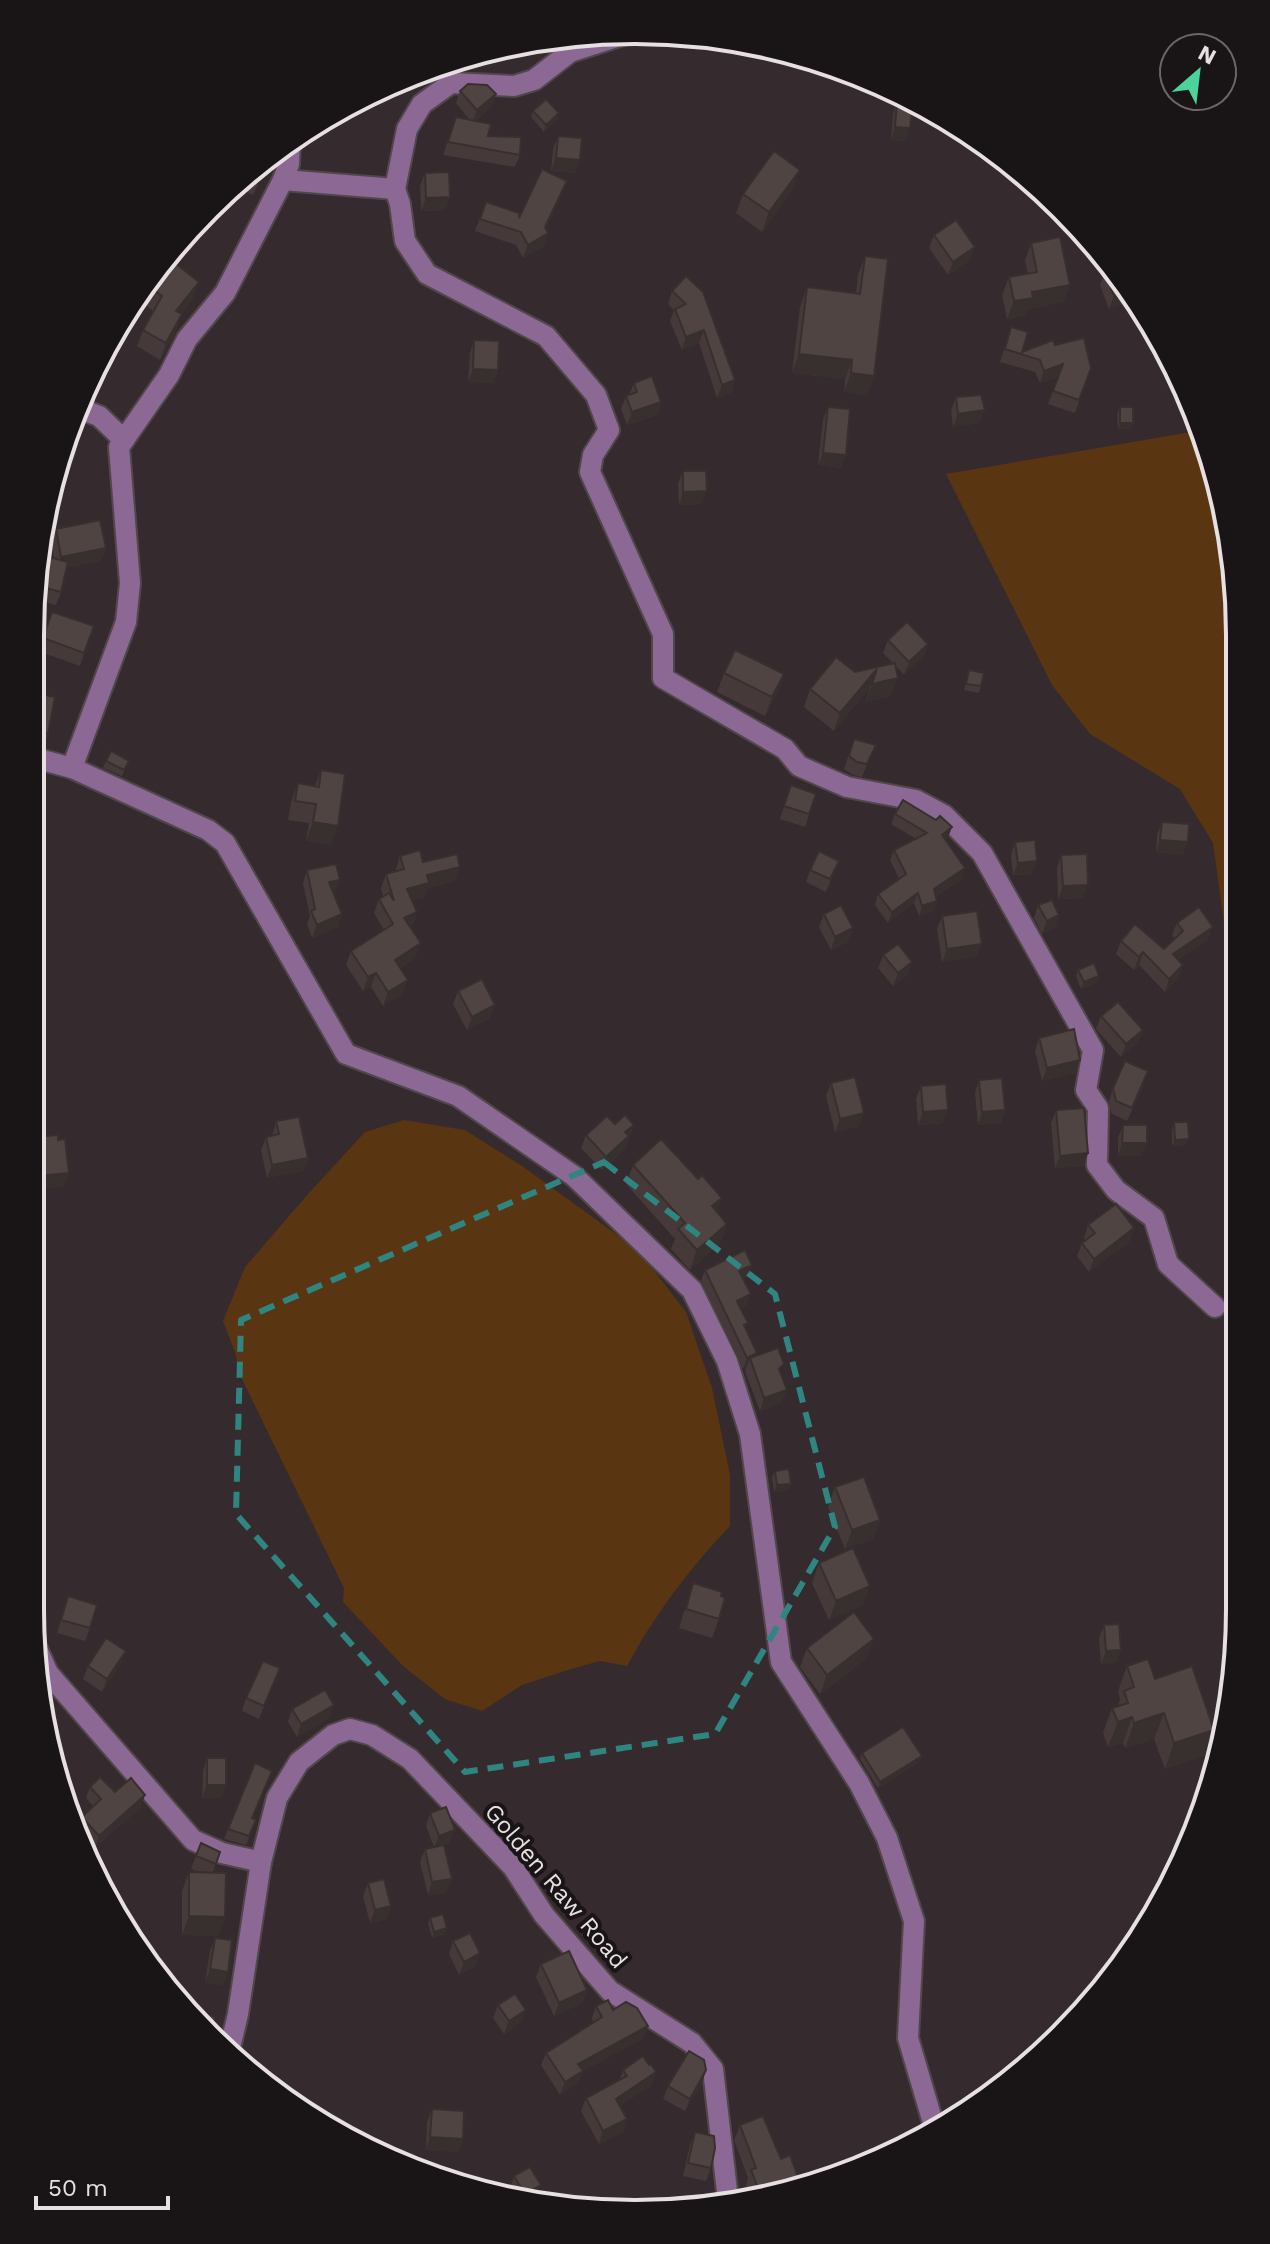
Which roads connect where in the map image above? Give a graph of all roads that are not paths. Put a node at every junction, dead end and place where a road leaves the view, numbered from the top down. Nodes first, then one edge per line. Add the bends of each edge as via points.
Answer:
1 (590, 46) edge
2 (289, 156) edge
3 (283, 180) junction
4 (395, 189) junction
5 (88, 412) edge
6 (124, 440) junction
7 (44, 760) edge
8 (72, 768) junction
9 (1215, 1307) dead end
10 (48, 1672) edge
11 (261, 1862) junction
12 (232, 2041) edge
13 (932, 2120) edge
14 (727, 2193) edge

1 - 4 street via 570,52 534,80 514,86 451,83 422,104 407,129
2 - 3 street
3 - 4 street
3 - 6 street via 225,293 187,339
4 - 9 street via 405,241 427,274 546,336 596,395 609,430 593,455 590,472 663,634 663,678 785,749 799,766 847,787 916,800 944,815 982,853 1093,1050 1086,1090 1098,1108 1097,1165 1116,1190 1154,1218 1168,1264
5 - 6 street
6 - 8 street via 119,447 130,583 126,622
7 - 8 street
8 - 13 street via 208,830 225,843 346,1054 458,1096 574,1176 692,1290 727,1361 750,1434 781,1662 859,1783 887,1838 914,1921 908,2038
10 - 11 street via 193,1840
11 - 12 street, Golden Raw Road
11 - 14 street, Golden Raw Road via 277,1798 299,1762 333,1735 350,1729 372,1735 410,1759 513,1867 544,1915 610,1991 692,2043 713,2069

